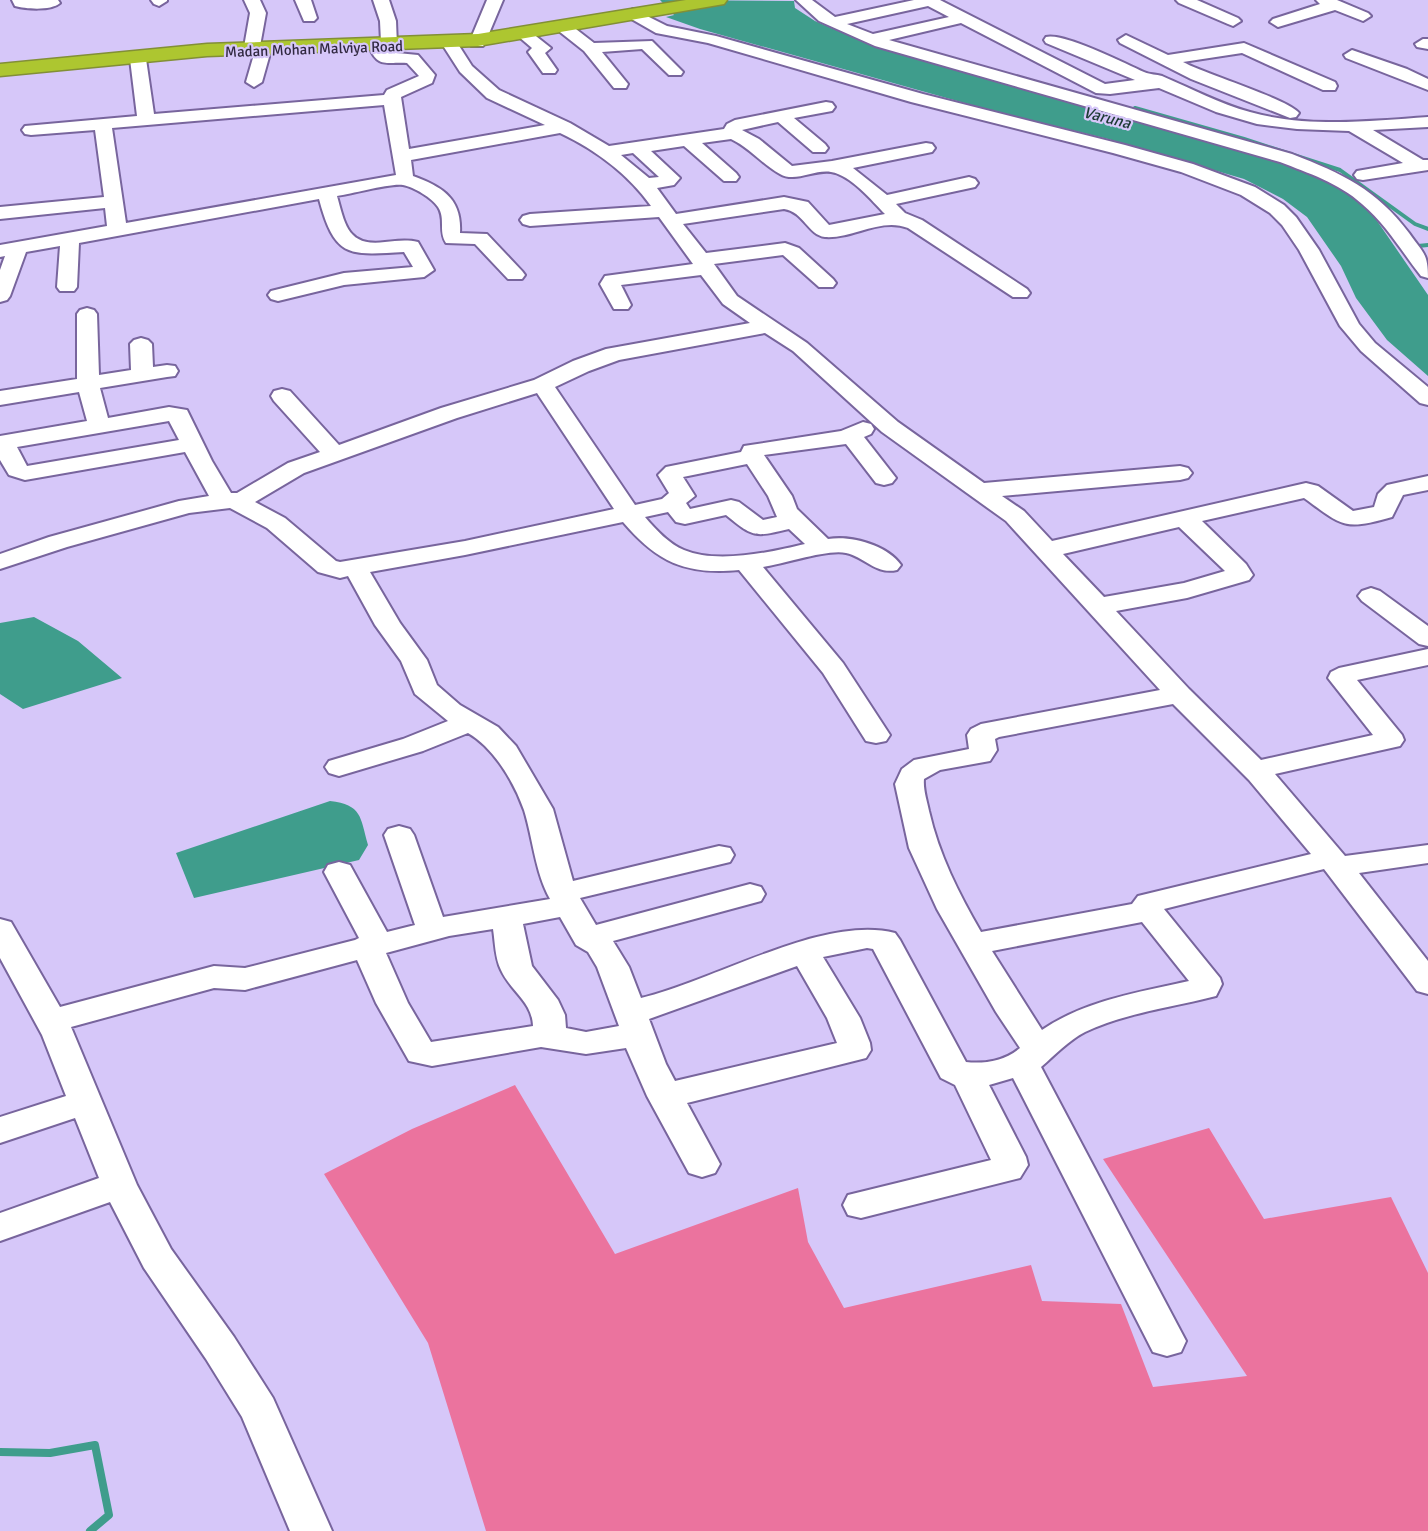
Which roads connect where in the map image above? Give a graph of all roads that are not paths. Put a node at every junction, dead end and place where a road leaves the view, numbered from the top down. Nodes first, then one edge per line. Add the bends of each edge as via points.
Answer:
1 (20, 0) edge
2 (252, 0) edge
3 (303, 0) edge
4 (381, 0) edge
5 (495, 0) edge
6 (718, 0) edge
7 (804, 0) edge
8 (929, 0) edge
9 (1184, 0) edge
10 (52, 3) dead end
11 (1331, 3) edge
12 (629, 15) junction
13 (1363, 16) dead end
14 (309, 18) dead end
15 (963, 18) junction
16 (1233, 21) dead end
17 (834, 22) junction
18 (1278, 22) dead end
19 (566, 29) junction
20 (526, 36) junction
21 (1087, 37) dead end
22 (872, 39) junction
23 (1052, 40) junction
24 (1126, 40) dead end
25 (477, 41) junction
26 (450, 44) junction
27 (385, 45) junction
28 (590, 48) junction
29 (257, 49) junction
30 (1007, 55) junction
31 (1352, 55) dead end
32 (138, 59) junction
33 (1167, 60) junction
34 (549, 70) dead end
35 (972, 71) junction
36 (0, 72) edge
37 (675, 72) dead end
38 (1185, 75) dead end
39 (1150, 81) junction
40 (254, 82) dead end
41 (621, 84) dead end
42 (1428, 85) edge
43 (1329, 86) dead end
44 (392, 99) junction
45 (826, 107) dead end
46 (782, 116) junction
47 (146, 120) junction
48 (1428, 122) edge
49 (1310, 123) junction
50 (103, 124) junction
51 (1352, 124) junction
52 (564, 127) junction
53 (31, 130) dead end
54 (731, 133) junction
55 (688, 140) junction
56 (636, 147) junction
57 (819, 148) dead end
58 (926, 148) dead end
59 (606, 152) junction
60 (401, 156) junction
61 (1424, 165) edge
62 (833, 166) junction
63 (1363, 175) dead end
64 (730, 177) dead end
65 (402, 179) junction
66 (969, 183) dead end
67 (645, 184) junction
68 (327, 193) junction
69 (114, 201) junction
70 (882, 202) junction
71 (0, 213) edge
72 (668, 216) junction
73 (898, 217) junction
74 (530, 220) dead end
75 (117, 228) junction
76 (70, 237) junction
77 (9, 249) edge
78 (703, 264) junction
79 (1428, 272) edge
80 (515, 275) dead end
81 (826, 283) dead end
82 (67, 286) dead end
83 (1020, 293) dead end
84 (278, 295) dead end
85 (0, 296) edge
86 (621, 305) dead end
87 (87, 314) dead end
88 (769, 326) junction
89 (141, 344) dead end
90 (167, 371) dead end
91 (142, 375) junction
92 (87, 384) junction
93 (542, 385) junction
94 (282, 396) dead end
95 (0, 398) edge
96 (1428, 398) edge
97 (886, 423) junction
98 (99, 426) junction
99 (852, 436) junction
100 (2, 443) edge
101 (193, 444) junction
102 (335, 455) junction
103 (759, 463) junction
104 (1180, 473) dead end
105 (884, 478) dead end
106 (1428, 483) edge
107 (977, 491) junction
108 (676, 497) junction
109 (230, 502) junction
110 (628, 513) junction
111 (1184, 518) junction
112 (795, 520) junction
113 (823, 547) junction
114 (1047, 550) junction
115 (0, 562) edge
116 (746, 562) junction
117 (888, 565) dead end
118 (356, 569) junction
119 (1371, 596) dead end
120 (1098, 606) junction
121 (1428, 638) edge
122 (1428, 657) edge
123 (1179, 695) junction
124 (470, 722) junction
125 (876, 735) dead end
126 (339, 767) dead end
127 (1255, 770) junction
128 (399, 835) dead end
129 (1428, 854) edge
130 (719, 855) dead end
131 (1335, 863) junction
132 (339, 872) dead end
133 (750, 894) dead end
134 (565, 899) junction
135 (1149, 911) junction
136 (506, 915) junction
137 (0, 929) edge
138 (432, 930) junction
139 (587, 938) junction
140 (973, 944) junction
141 (372, 945) junction
142 (805, 953) junction
143 (1428, 983) edge
144 (51, 1021) junction
145 (634, 1024) junction
146 (550, 1036) junction
147 (1032, 1057) junction
148 (968, 1076) junction
149 (664, 1096) junction
150 (86, 1102) junction
151 (0, 1130) edge
152 (702, 1164) dead end
153 (119, 1185) junction
154 (861, 1205) dead end
155 (0, 1227) edge
156 (1167, 1341) dead end
157 (311, 1531) edge

1 - 10 street via 23,5
2 - 29 street via 258,13
3 - 14 street
4 - 27 street via 388,21
5 - 25 street
6 - 12 highway, Madan Mohan Malviya Road
7 - 17 street
8 - 15 street
8 - 17 street
9 - 16 street
11 - 13 street
11 - 18 street
12 - 19 highway, Madan Mohan Malviya Road
12 - 25 highway, Madan Mohan Malviya Road
12 - 96 street via 662,30 710,39 917,99 1187,168 1248,191 1289,220 1350,326 1368,347
15 - 22 street
15 - 30 street
17 - 22 street
19 - 20 highway, Madan Mohan Malviya Road
19 - 28 street
20 - 25 highway, Madan Mohan Malviya Road
20 - 34 street via 543,48 536,52
21 - 23 street
22 - 35 street
23 - 30 street
23 - 39 street
24 - 33 street
25 - 26 highway, Madan Mohan Malviya Road
25 - 27 highway, Madan Mohan Malviya Road
26 - 27 highway, Madan Mohan Malviya Road
26 - 52 street via 466,69 493,94
27 - 29 highway, Madan Mohan Malviya Road
27 - 44 street via 381,57 412,58 427,75 420,83 396,91
28 - 37 street via 646,44
28 - 41 street
29 - 32 highway, Madan Mohan Malviya Road
29 - 36 highway, Madan Mohan Malviya Road via 146,54
29 - 40 street
30 - 35 street
30 - 39 street via 1029,53 1102,88 1117,90
31 - 42 street
32 - 36 highway, Madan Mohan Malviya Road
32 - 47 street
33 - 43 street via 1244,48
33 - 49 street
35 - 79 street via 1286,158 1315,170 1368,199
38 - 39 street
39 - 49 street via 1256,119
44 - 47 street
44 - 60 street
45 - 46 street
46 - 54 street via 735,126
46 - 57 street
47 - 50 street
48 - 51 street
49 - 51 street
50 - 53 street
50 - 69 street
51 - 61 street
52 - 59 street
52 - 60 street
54 - 55 street
54 - 62 street via 753,143 787,171
55 - 56 street
55 - 64 street
56 - 59 street
56 - 67 street via 671,178
58 - 62 street
59 - 67 street
60 - 65 street via 405,175
61 - 63 street
62 - 70 street via 855,177
65 - 68 street
65 - 80 street via 425,188 446,206 451,215 453,239 480,238
66 - 70 street
67 - 72 street
68 - 75 street
68 - 84 street via 345,241 365,249 411,246 424,270 344,279
69 - 71 street
69 - 75 street
70 - 73 street
72 - 73 street via 784,203 801,207 824,231
72 - 74 street via 582,214
72 - 78 street
73 - 83 street via 915,224
75 - 76 street
76 - 77 street
76 - 82 street
77 - 85 street
78 - 81 street via 785,249
78 - 86 street via 612,280 610,284
78 - 88 street via 730,300
87 - 92 street
88 - 93 street via 614,354
88 - 97 street via 800,347
89 - 91 street
90 - 91 street
91 - 92 street
92 - 95 street
92 - 98 street
93 - 102 street via 449,413
93 - 110 street
94 - 102 street
97 - 99 street via 852,432
97 - 107 street
98 - 100 street
98 - 101 street via 175,414 181,417
99 - 103 street via 752,451
99 - 105 street
100 - 101 street via 17,470 25,473
101 - 109 street
102 - 109 street via 296,468 243,499
103 - 108 street
103 - 112 street via 786,512
104 - 107 street
106 - 111 street via 1395,490 1383,512 1359,519 1346,517 1310,490
107 - 114 street via 1015,516
108 - 110 street
108 - 112 street via 685,517 731,507 756,527
109 - 115 street via 187,506
109 - 118 street via 276,523 327,567
110 - 116 street via 671,554 701,561
110 - 118 street
111 - 114 street
111 - 120 street via 1240,575 1187,590
112 - 113 street
113 - 116 street
113 - 117 street via 850,546
114 - 120 street
116 - 125 street via 834,669
118 - 124 street via 388,625 414,660 425,688 450,711
119 - 121 street
120 - 123 street
122 - 127 street via 1341,678 1390,740
123 - 127 street
123 - 140 street via 985,732 981,735 980,755 937,762 912,774 909,783 926,857
124 - 126 street via 413,745
124 - 134 street via 502,746 527,787 538,809
127 - 131 street
128 - 138 street
129 - 131 street
130 - 134 street
131 - 135 street via 1157,900 1146,907
131 - 143 street
132 - 141 street
133 - 139 street
134 - 136 street
134 - 139 street
135 - 140 street
135 - 147 street via 1204,978 1205,988 1074,1024
136 - 138 street
136 - 146 street via 516,969 542,1000 549,1015
137 - 144 street
138 - 141 street
139 - 145 street via 600,945
140 - 147 street
141 - 144 street via 238,981 214,977
141 - 146 street via 392,1004 421,1053
142 - 145 street via 667,1002
142 - 148 street via 870,938 884,940 953,1070
142 - 149 street via 836,1004 855,1043 854,1050
144 - 150 street
145 - 146 street via 586,1043
145 - 149 street
147 - 148 street via 982,1075
147 - 156 street
148 - 154 street via 1008,1157 1007,1169
149 - 152 street
150 - 151 street
150 - 153 street
153 - 155 street
153 - 157 street via 157,1258 259,1410

